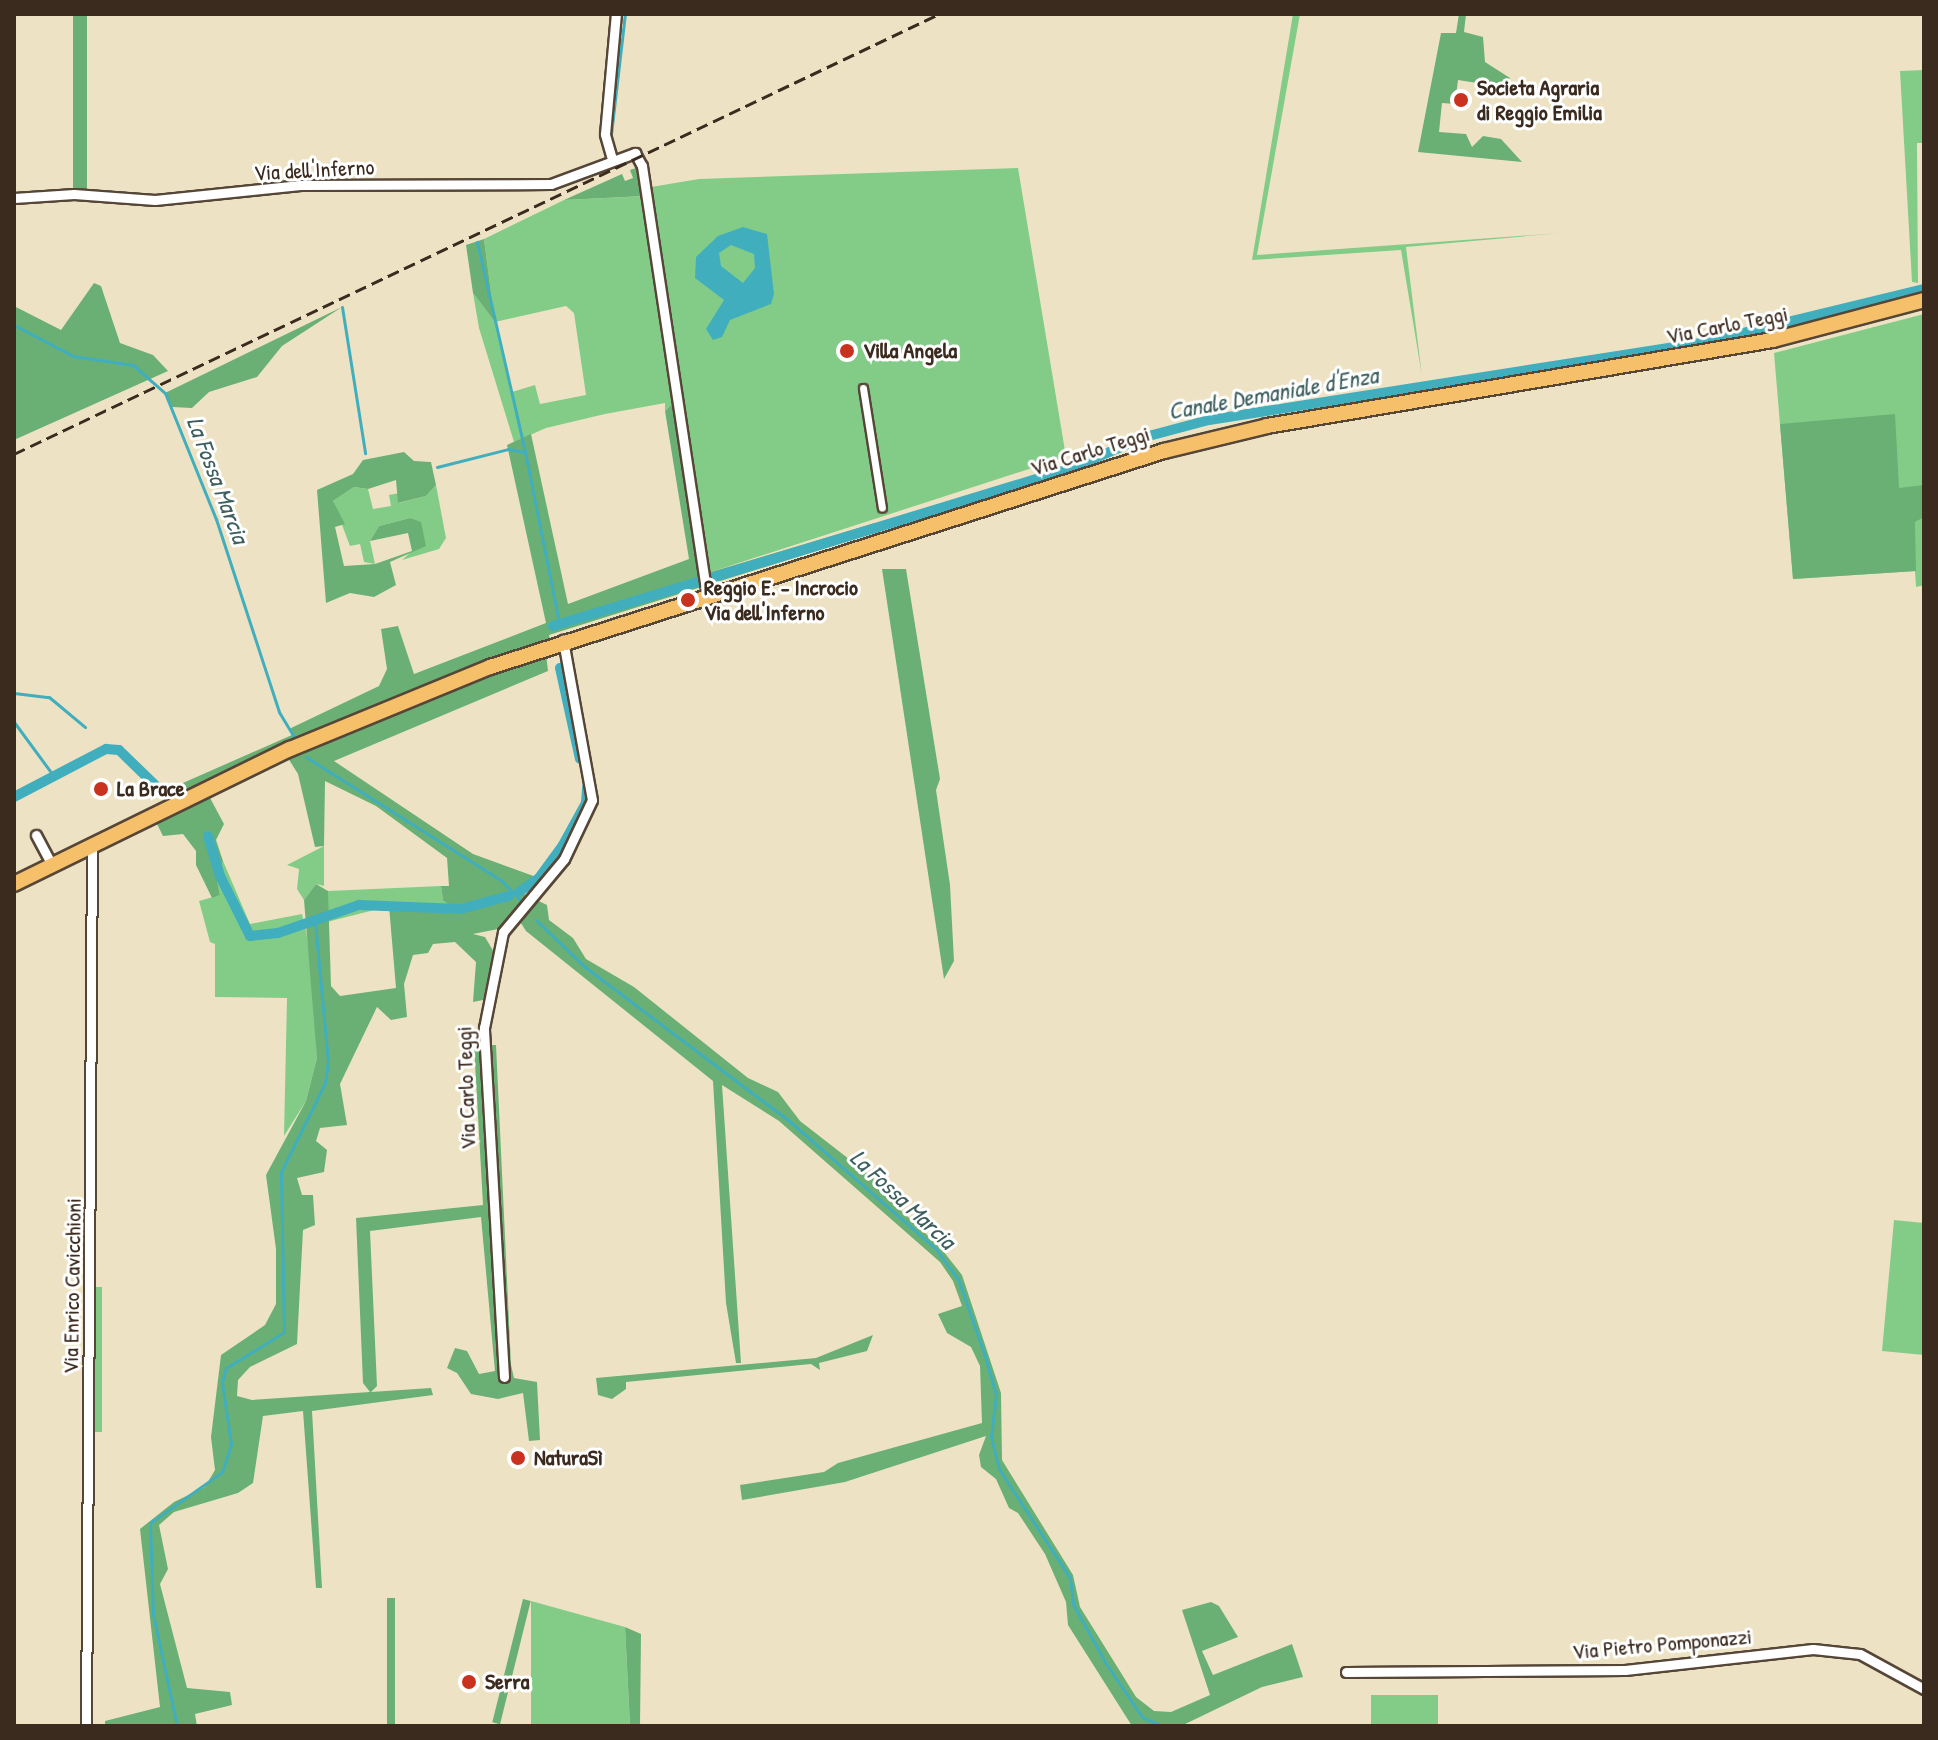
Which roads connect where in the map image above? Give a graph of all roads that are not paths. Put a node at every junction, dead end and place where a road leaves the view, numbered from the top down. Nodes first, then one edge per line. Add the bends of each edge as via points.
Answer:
1 (616, 14) edge
2 (612, 159) junction
3 (14, 198) edge
4 (1924, 300) edge
5 (863, 388) dead end
6 (882, 508) dead end
7 (706, 590) junction
8 (563, 640) junction
9 (36, 835) dead end
10 (92, 846) junction
11 (52, 865) junction
12 (14, 884) edge
13 (504, 1377) dead end
14 (1346, 1672) dead end
15 (1924, 1689) edge
16 (86, 1726) edge

1 - 2 street via 605,134
2 - 3 street, Via dell'Inferno via 551,184 300,185 155,200 74,194
2 - 7 street via 632,151 641,161
4 - 7 main road, Via Carlo Teggi via 1773,340 1213,438
5 - 6 street
7 - 8 main road, Via Carlo Teggi
8 - 10 main road, Via Carlo Teggi via 329,732
8 - 13 street, Via Carlo Teggi via 592,800 564,859 503,932 484,1028
9 - 11 street
10 - 11 main road, Via Carlo Teggi
10 - 16 street, Via Enrico Cavicchioni
11 - 12 main road, Via Carlo Teggi
14 - 15 street, Via Pietro Pomponazzi via 1625,1670 1813,1649 1860,1654

